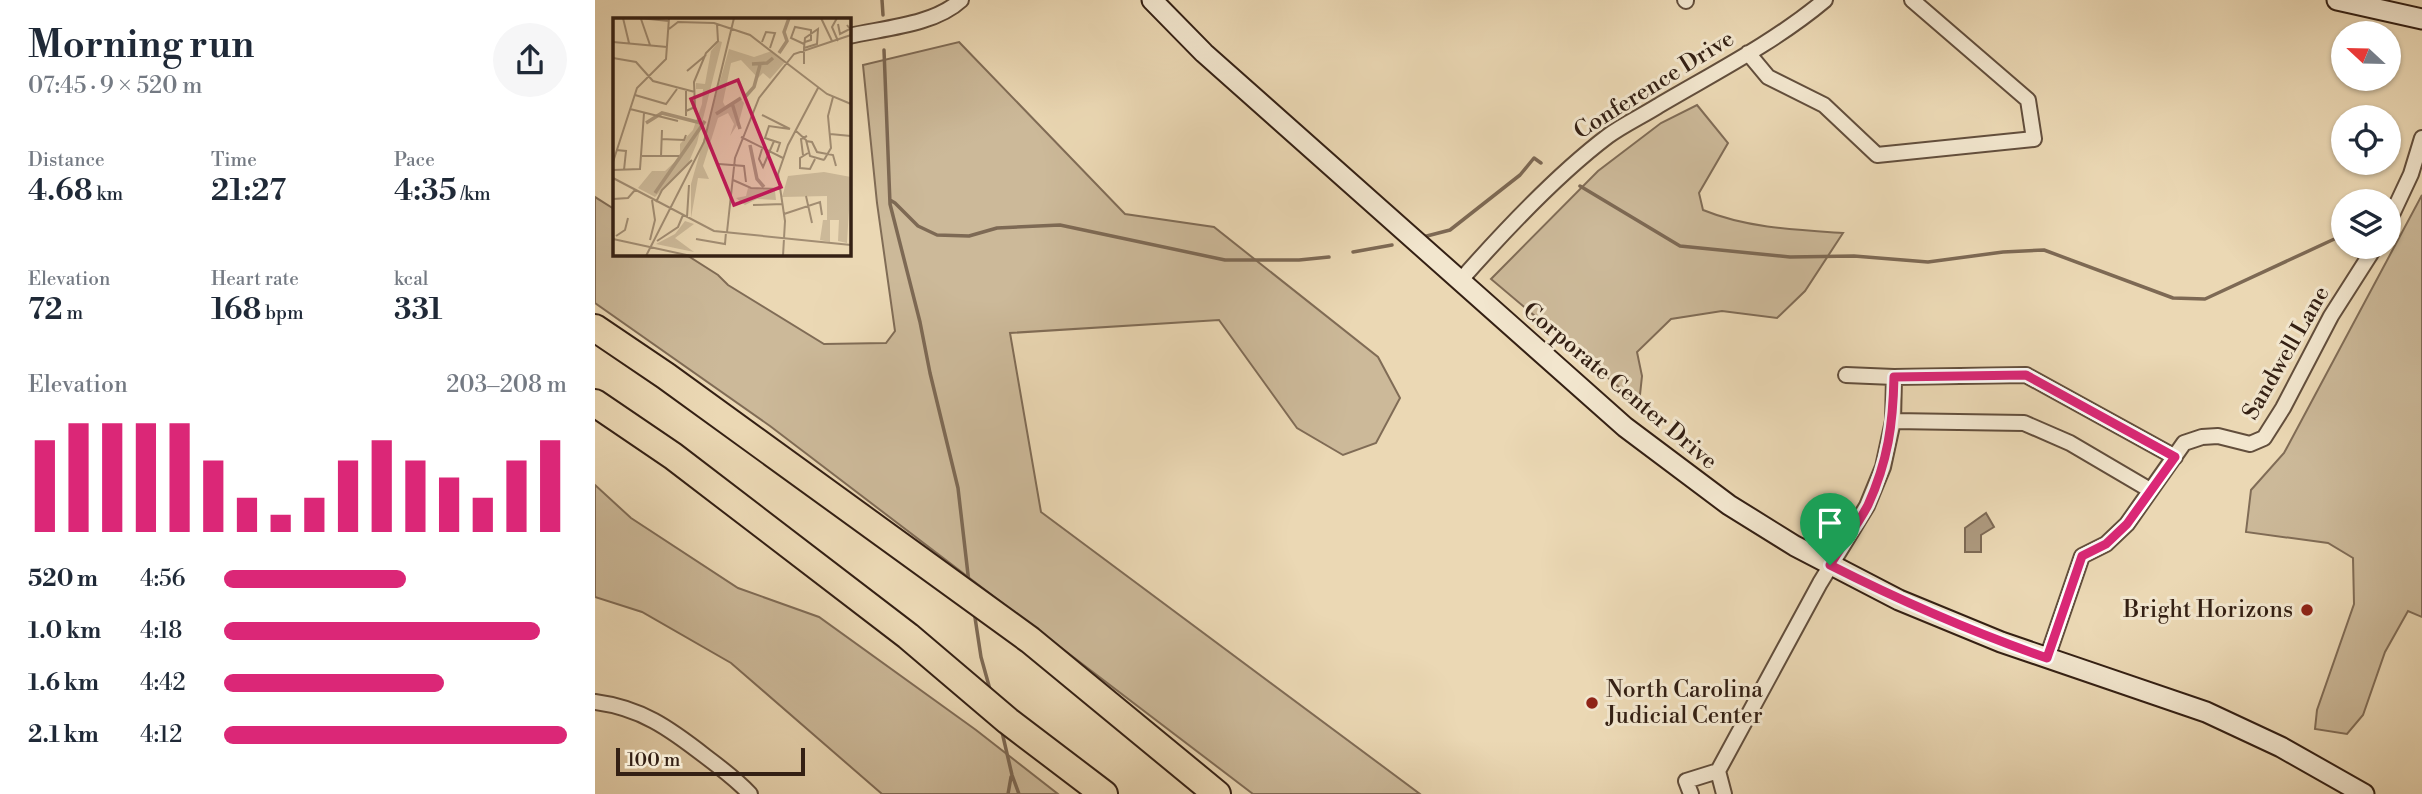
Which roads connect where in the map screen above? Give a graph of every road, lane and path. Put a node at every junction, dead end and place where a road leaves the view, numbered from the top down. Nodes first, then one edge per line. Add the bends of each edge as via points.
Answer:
1 (961, 0) edge
2 (1152, 0) edge
3 (1825, 0) edge
4 (1912, 0) edge
5 (2337, 0) edge
6 (2422, 19) edge
7 (851, 36) edge
8 (1748, 53) junction
9 (2422, 138) edge
10 (2401, 195) edge
11 (2367, 259) edge
12 (1459, 282) junction
13 (595, 328) edge
14 (1846, 374) dead end
15 (1894, 377) junction
16 (595, 403) edge
17 (1893, 421) junction
18 (2175, 457) junction
19 (2150, 489) junction
20 (1830, 565) junction
21 (2047, 658) junction
22 (595, 702) edge
23 (1718, 771) junction
24 (750, 794) edge
25 (1104, 794) edge
26 (1217, 794) edge
27 (1691, 794) edge
28 (1724, 794) edge
29 (2364, 794) edge

1 - 7 street via 932,18
2 - 12 street, Corporate Center Drive via 1204,53
3 - 8 street, Conference Drive
4 - 8 street via 2028,100 2034,139 1877,155 1824,105 1768,77
5 - 6 street
8 - 12 street, Conference Drive via 1609,135 1574,163
9 - 10 street
11 - 18 street, Sandwell Lane via 2264,438 2249,444 2202,437 2184,443
12 - 20 street, Corporate Center Drive via 1661,456 1730,505
13 - 26 highway via 1030,640
14 - 15 street
15 - 17 street
15 - 18 street via 2026,375
16 - 25 highway via 673,456 908,636
17 - 19 street via 2024,423 2070,443
17 - 20 street via 1883,467 1867,506
18 - 19 street, Sandwell Lane
19 - 21 street, Sandwell Lane via 2127,524 2106,544 2082,556
20 - 21 street, Corporate Center Drive via 1949,622
20 - 23 street
21 - 29 street, Corporate Center Drive via 2206,712
22 - 24 street via 634,711 659,723
23 - 27 street via 1686,781
23 - 28 street

